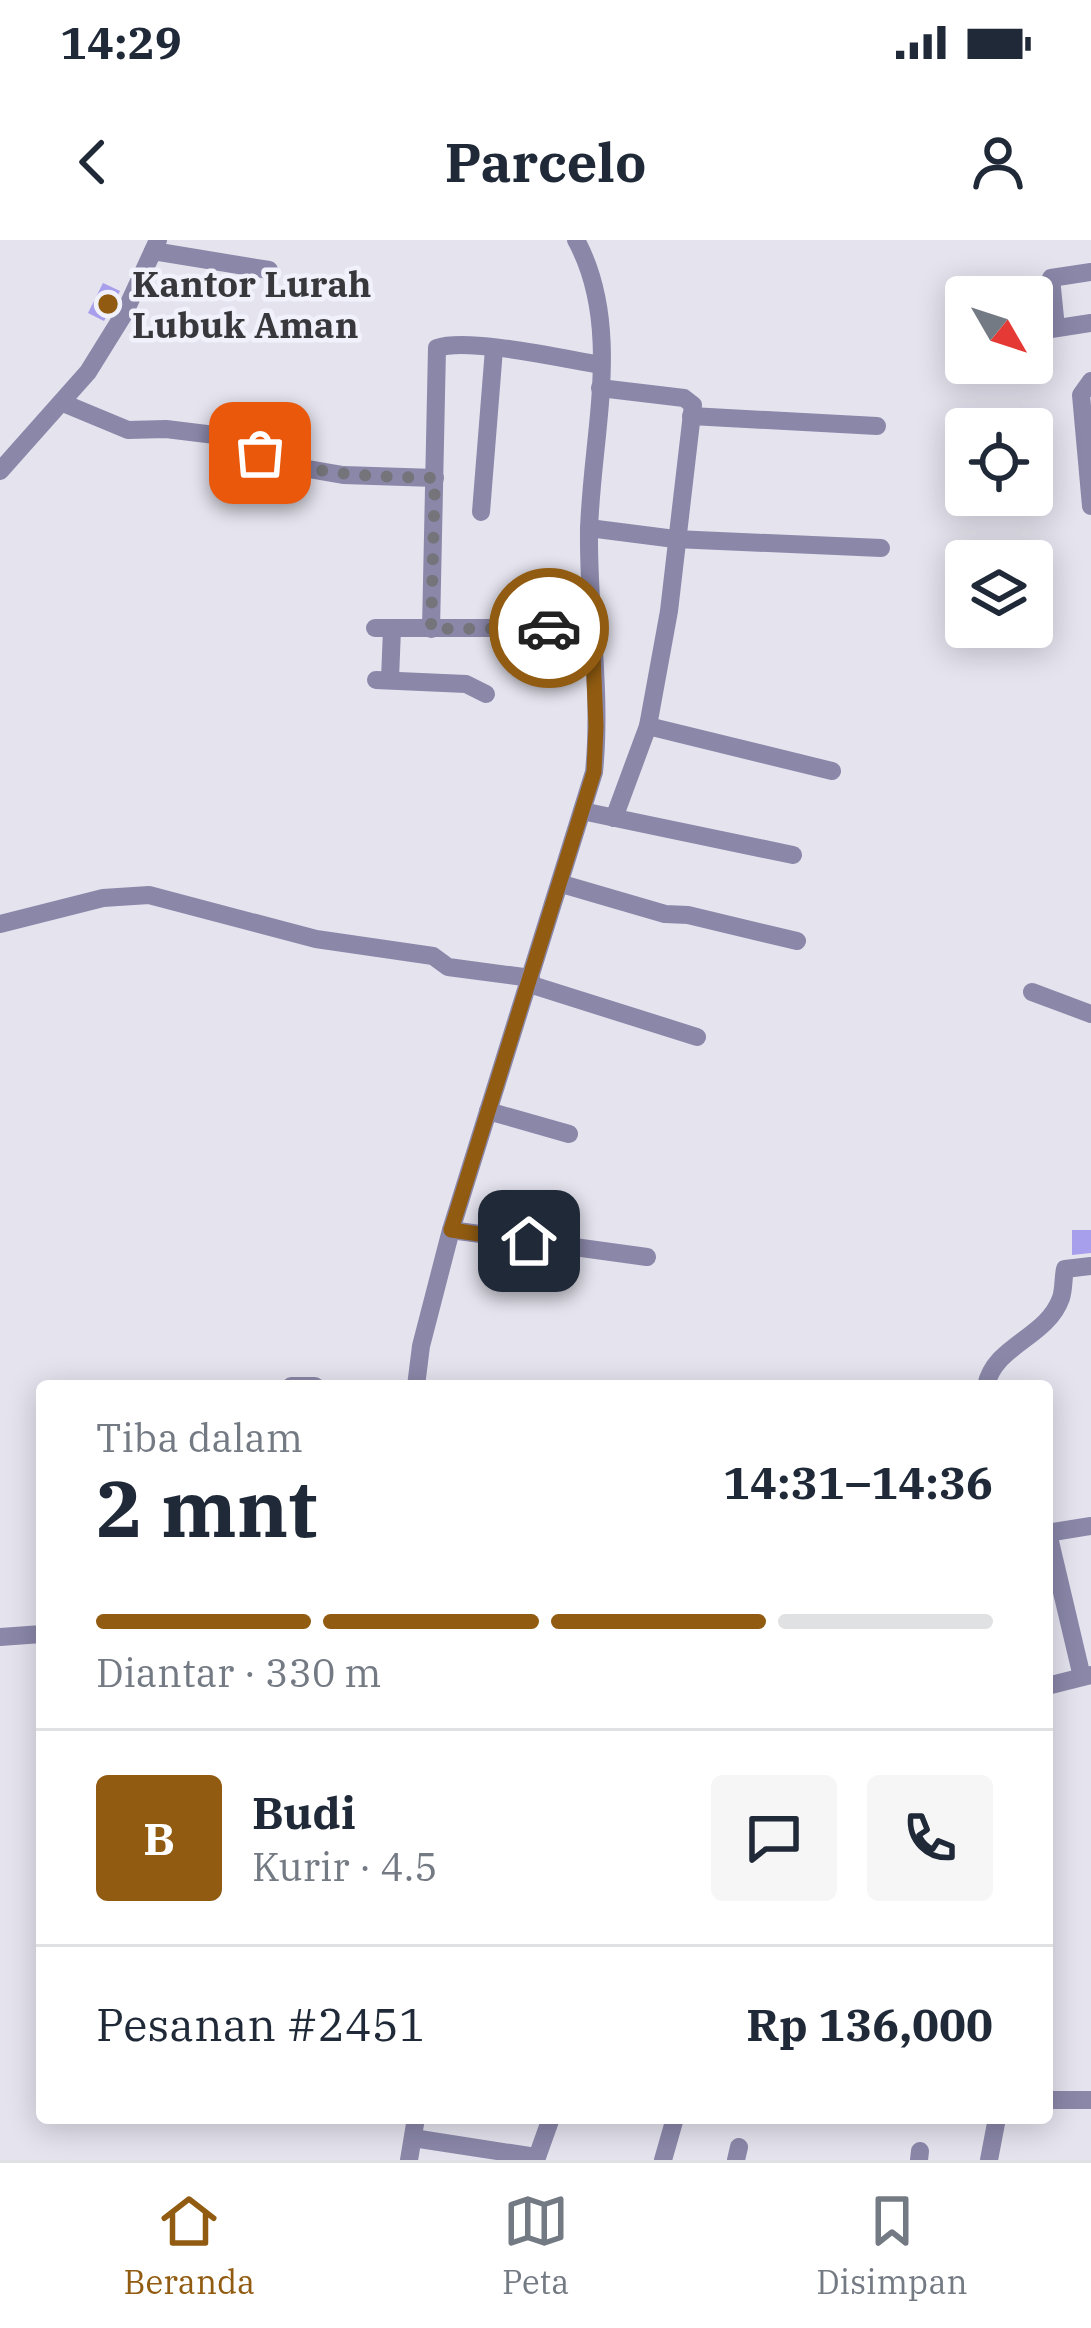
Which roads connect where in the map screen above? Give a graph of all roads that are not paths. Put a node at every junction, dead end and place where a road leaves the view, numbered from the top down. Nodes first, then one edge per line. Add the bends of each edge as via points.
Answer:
1 (576, 240) edge
2 (154, 244) edge
3 (269, 270) dead end
4 (1091, 272) edge
5 (1091, 323) edge
6 (1053, 328) edge
7 (1056, 328) junction
8 (494, 349) junction
9 (601, 365) junction
10 (1091, 381) edge
11 (600, 388) junction
12 (63, 403) junction
13 (691, 416) junction
14 (877, 426) dead end
15 (0, 471) edge
16 (435, 478) junction
17 (1091, 506) edge
18 (481, 512) dead end
19 (590, 528) junction
20 (675, 539) junction
21 (881, 548) dead end
22 (592, 628) junction
23 (431, 629) junction
24 (486, 694) dead end
25 (648, 726) junction
26 (832, 771) dead end
27 (582, 811) junction
28 (614, 818) junction
29 (793, 854) dead end
30 (562, 884) junction
31 (0, 924) edge
32 (797, 941) dead end
33 (530, 981) junction
34 (1032, 992) dead end
35 (1091, 1014) edge
36 (697, 1037) dead end
37 (488, 1112) junction
38 (569, 1134) dead end
39 (451, 1230) junction
40 (647, 1257) dead end
41 (1091, 1266) edge
42 (417, 1380) edge
43 (989, 1380) edge
44 (1091, 1526) edge
45 (1053, 1532) edge
46 (1053, 1555) edge
47 (36, 1634) edge
48 (0, 1637) edge
49 (1086, 1676) edge
50 (1053, 1684) edge
51 (1053, 2100) edge
52 (1091, 2100) edge
53 (549, 2124) edge
54 (673, 2124) edge
55 (996, 2124) edge
56 (414, 2128) edge
57 (536, 2158) edge
58 (409, 2160) edge
59 (663, 2160) edge
60 (989, 2160) edge

1 - 9 street via 596,286
2 - 3 street
2 - 12 street via 124,314
4 - 7 street via 1051,278
5 - 7 street
6 - 7 street
8 - 9 street
8 - 16 street via 436,348
8 - 18 street
9 - 11 street
10 - 17 street via 1081,395
11 - 13 street via 684,398
11 - 19 street
12 - 15 street
12 - 16 street via 128,430 215,435 291,466
13 - 14 street
13 - 20 street
16 - 23 street
19 - 20 street
19 - 22 street
20 - 21 street
20 - 25 street
22 - 23 street
22 - 27 street via 596,751
23 - 24 street via 384,628 383,679 466,684
25 - 26 street
25 - 28 street
27 - 28 street
27 - 30 street
28 - 29 street
30 - 32 street
30 - 33 street
31 - 33 street via 103,898 149,896 316,940 433,956 448,967
33 - 36 street
33 - 37 street
34 - 35 street
37 - 38 street
37 - 39 street
39 - 40 street
39 - 42 street
41 - 43 street via 1065,1269 1060,1302 1034,1336 998,1360
44 - 45 street
46 - 49 street
47 - 48 street
49 - 50 street
51 - 52 street
53 - 57 street
54 - 59 street
55 - 60 street
56 - 57 street
56 - 58 street

